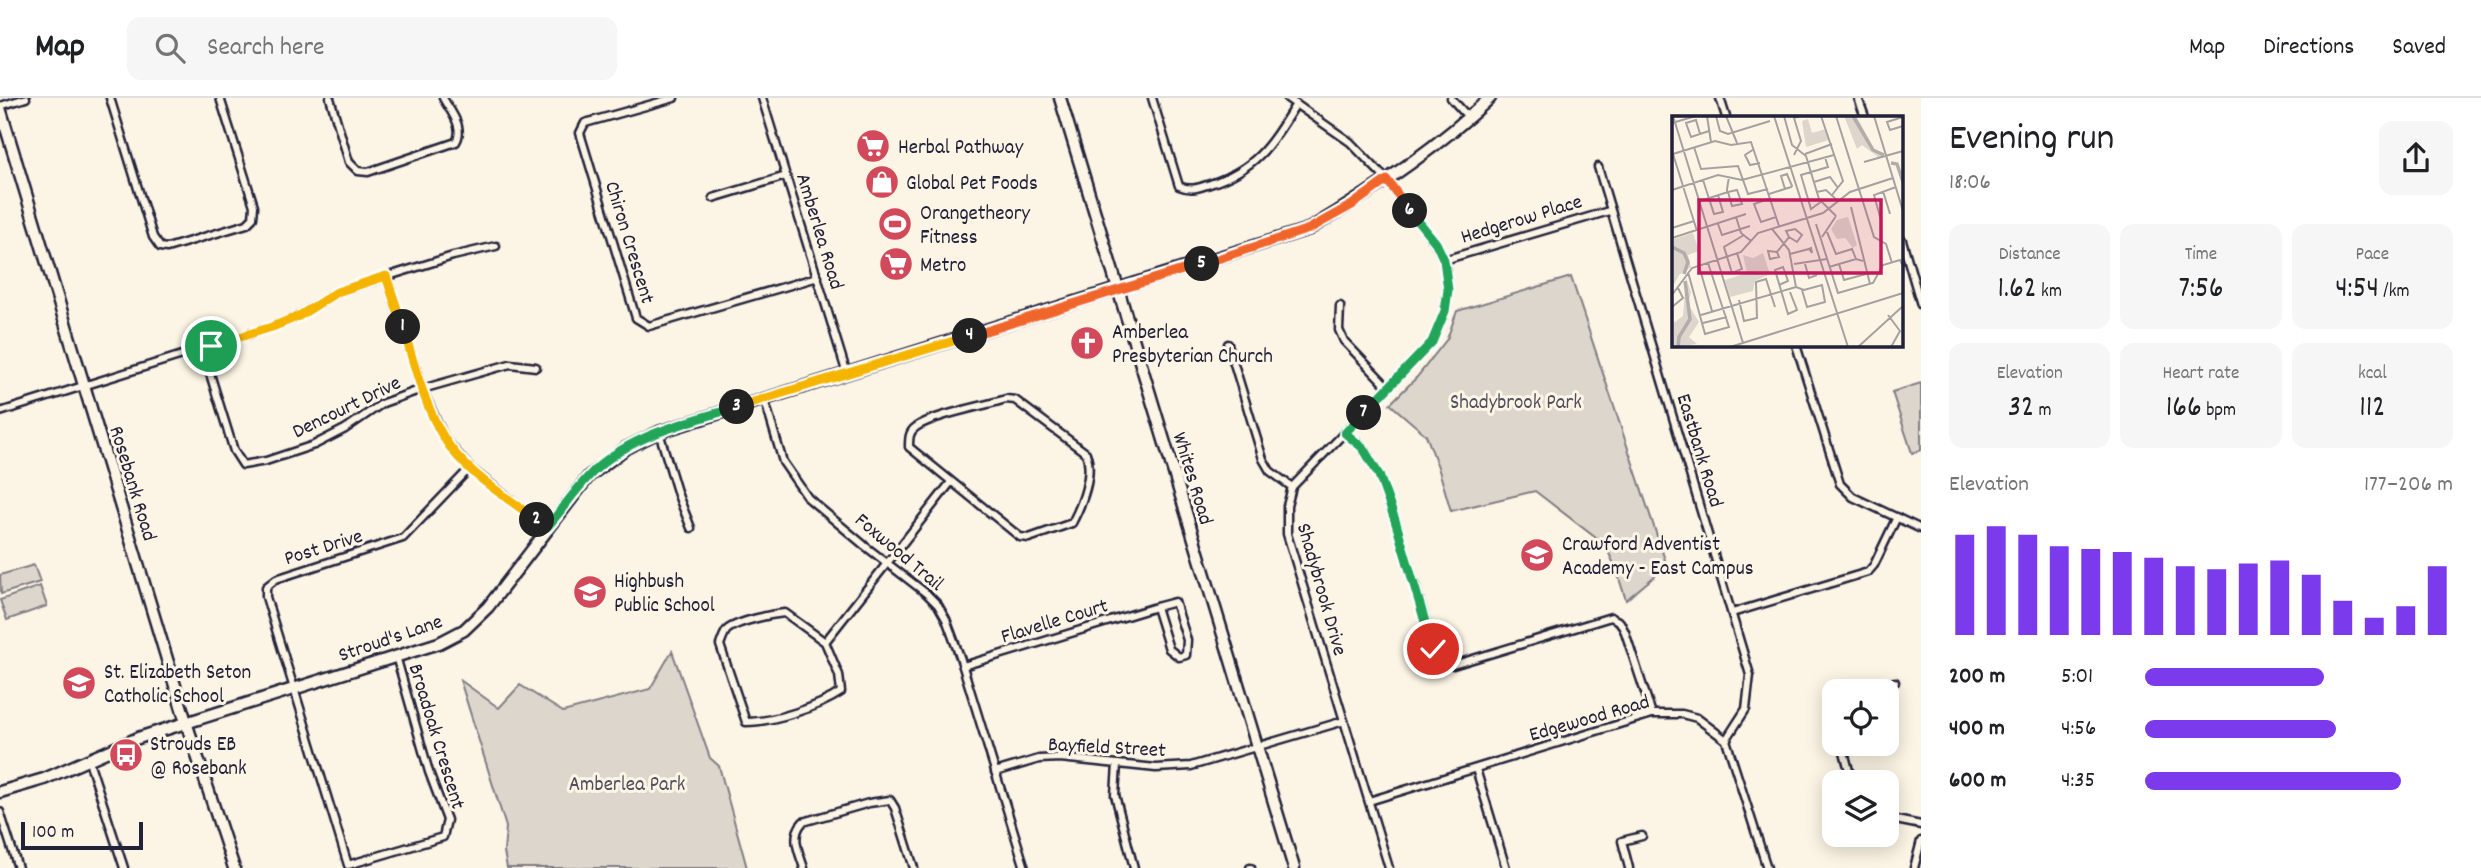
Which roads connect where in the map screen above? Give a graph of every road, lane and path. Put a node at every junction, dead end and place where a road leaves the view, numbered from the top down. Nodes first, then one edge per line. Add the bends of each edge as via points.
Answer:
1 (26, 98) edge
2 (110, 98) edge
3 (220, 98) edge
4 (330, 98) edge
5 (443, 98) edge
6 (674, 98) edge
7 (762, 98) edge
8 (1060, 98) edge
9 (1152, 98) edge
10 (1287, 98) edge
11 (1451, 98) edge
12 (1490, 98) edge
13 (1720, 98) edge
14 (1858, 98) edge
15 (1296, 104) junction
16 (0, 107) edge
17 (1726, 116) edge
18 (1865, 116) edge
19 (1469, 118) junction
20 (1598, 167) dead end
21 (786, 176) junction
22 (1387, 180) junction
23 (713, 198) dead end
24 (1609, 211) junction
25 (496, 246) dead end
26 (1904, 247) edge
27 (1444, 260) junction
28 (386, 276) junction
29 (818, 277) junction
30 (1118, 289) junction
31 (1921, 305) edge
32 (1340, 306) dead end
33 (1228, 344) dead end
34 (1796, 346) edge
35 (202, 348) junction
36 (536, 367) dead end
37 (847, 374) junction
38 (85, 385) junction
39 (1388, 387) junction
40 (422, 389) junction
41 (764, 398) junction
42 (0, 412) edge
43 (659, 432) junction
44 (1345, 433) junction
45 (470, 468) junction
46 (951, 482) junction
47 (1292, 487) junction
48 (1897, 517) junction
49 (547, 527) junction
50 (691, 528) dead end
51 (1921, 529) edge
52 (887, 561) junction
53 (1156, 607) junction
54 (1732, 613) junction
55 (825, 642) junction
56 (396, 656) junction
57 (963, 666) junction
58 (293, 691) junction
59 (1652, 714) junction
60 (1344, 721) junction
61 (186, 722) junction
62 (1726, 740) junction
63 (1258, 747) junction
64 (89, 761) junction
65 (1118, 764) junction
66 (1476, 769) junction
67 (995, 772) junction
68 (0, 792) edge
69 (1369, 802) junction
70 (0, 812) edge
71 (1899, 821) edge
72 (1921, 825) edge
73 (1642, 836) dead end
74 (1921, 841) edge
75 (18, 868) edge
76 (124, 868) edge
77 (234, 868) edge
78 (804, 868) edge
79 (914, 868) edge
80 (1025, 868) edge
81 (1134, 868) edge
82 (1294, 868) edge
83 (1389, 868) edge
84 (1506, 868) edge
85 (1629, 868) edge
86 (1767, 868) edge
87 (1914, 868) edge

1 - 16 street
2 - 3 street via 153,237 160,247 167,248 247,224 253,218 254,206
4 - 5 street via 349,162 358,171 368,172 456,142 460,128
6 - 29 street, Chiron Crescent via 585,123 580,133 636,318 649,326
7 - 21 street, Amberlea Road
8 - 30 street, Whites Road
9 - 15 street via 1179,186 1189,190 1247,169
10 - 15 street
11 - 19 street
12 - 19 street, Stroud's Lane
13 - 17 street
14 - 18 street
15 - 22 street via 1350,142
16 - 38 street, Rosebank Road
19 - 22 street, Stroud's Lane
20 - 24 street, Eastbank Road
21 - 23 street
21 - 29 street, Amberlea Road
22 - 27 street
22 - 30 street, Stroud's Lane via 1309,229
24 - 27 street, Hedgerow Place
24 - 54 street, Eastbank Road
25 - 28 street
26 - 31 street
27 - 39 street via 1445,311 1432,342
28 - 35 street via 337,292 272,327
28 - 40 street
29 - 37 street, Amberlea Road
30 - 37 street, Stroud's Lane
30 - 63 street, Whites Road
32 - 39 street via 1339,330 1344,341
33 - 47 street via 1263,459 1270,471
34 - 48 street via 1840,485 1853,497
35 - 38 street
35 - 40 street, Dencourt Drive via 234,452 243,465 314,445 383,403
36 - 40 street via 510,364
37 - 41 street, Stroud's Lane
38 - 42 street
38 - 61 street, Rosebank Road
39 - 44 street
40 - 45 street via 445,439
41 - 43 street, Stroud's Lane
41 - 52 street, Foxwood Trail via 783,462 808,498
43 - 49 street, Stroud's Lane via 626,448 589,476
43 - 50 street
44 - 47 street
44 - 59 street via 1363,448 1379,475 1433,649 1444,663 1453,665 1611,617 1625,632
45 - 49 street
45 - 58 street, Post Drive via 402,538 276,579 266,587
46 - 46 street via 1020,537 1029,538 1072,523 1090,469 1086,453 1006,398 929,421 910,435 909,447
46 - 52 street
47 - 60 street, Shadybrook Drive via 1287,534
48 - 51 street
48 - 54 street via 1868,572
49 - 56 street, Stroud's Lane via 488,607 464,630
52 - 55 street
52 - 57 street, Foxwood Trail via 937,605
53 - 53 street via 1169,649 1179,657 1186,655 1187,640 1175,603
53 - 57 street, Flavelle Court
54 - 62 street, Eastbank Road via 1750,675 1746,709
55 - 55 street via 785,613 727,629 720,645 746,722 828,701 841,692
56 - 58 street, Stroud's Lane
56 - 58 street, Broadoak Crescent via 447,821 443,837 348,865
57 - 67 street, Foxwood Trail
58 - 61 street, Stroud's Lane
59 - 62 street, Edgewood Road via 1698,718
59 - 66 street, Edgewood Road
60 - 63 street, Bayfield Street
60 - 69 street, Shadybrook Drive
61 - 64 street, Stroud's Lane
61 - 77 street, Rosebank Road
62 - 86 street
63 - 65 street, Bayfield Street via 1191,766
63 - 82 street, Whites Road
64 - 68 street, Stroud's Lane
64 - 76 street
65 - 67 street, Bayfield Street via 1039,759
65 - 81 street via 1115,795
66 - 69 street, Edgewood Road
66 - 84 street
67 - 80 street, Foxwood Trail
69 - 83 street, Shadybrook Drive
70 - 75 street
71 - 72 street
73 - 85 street via 1622,841
74 - 87 street
78 - 79 street via 795,838 803,822 890,800

